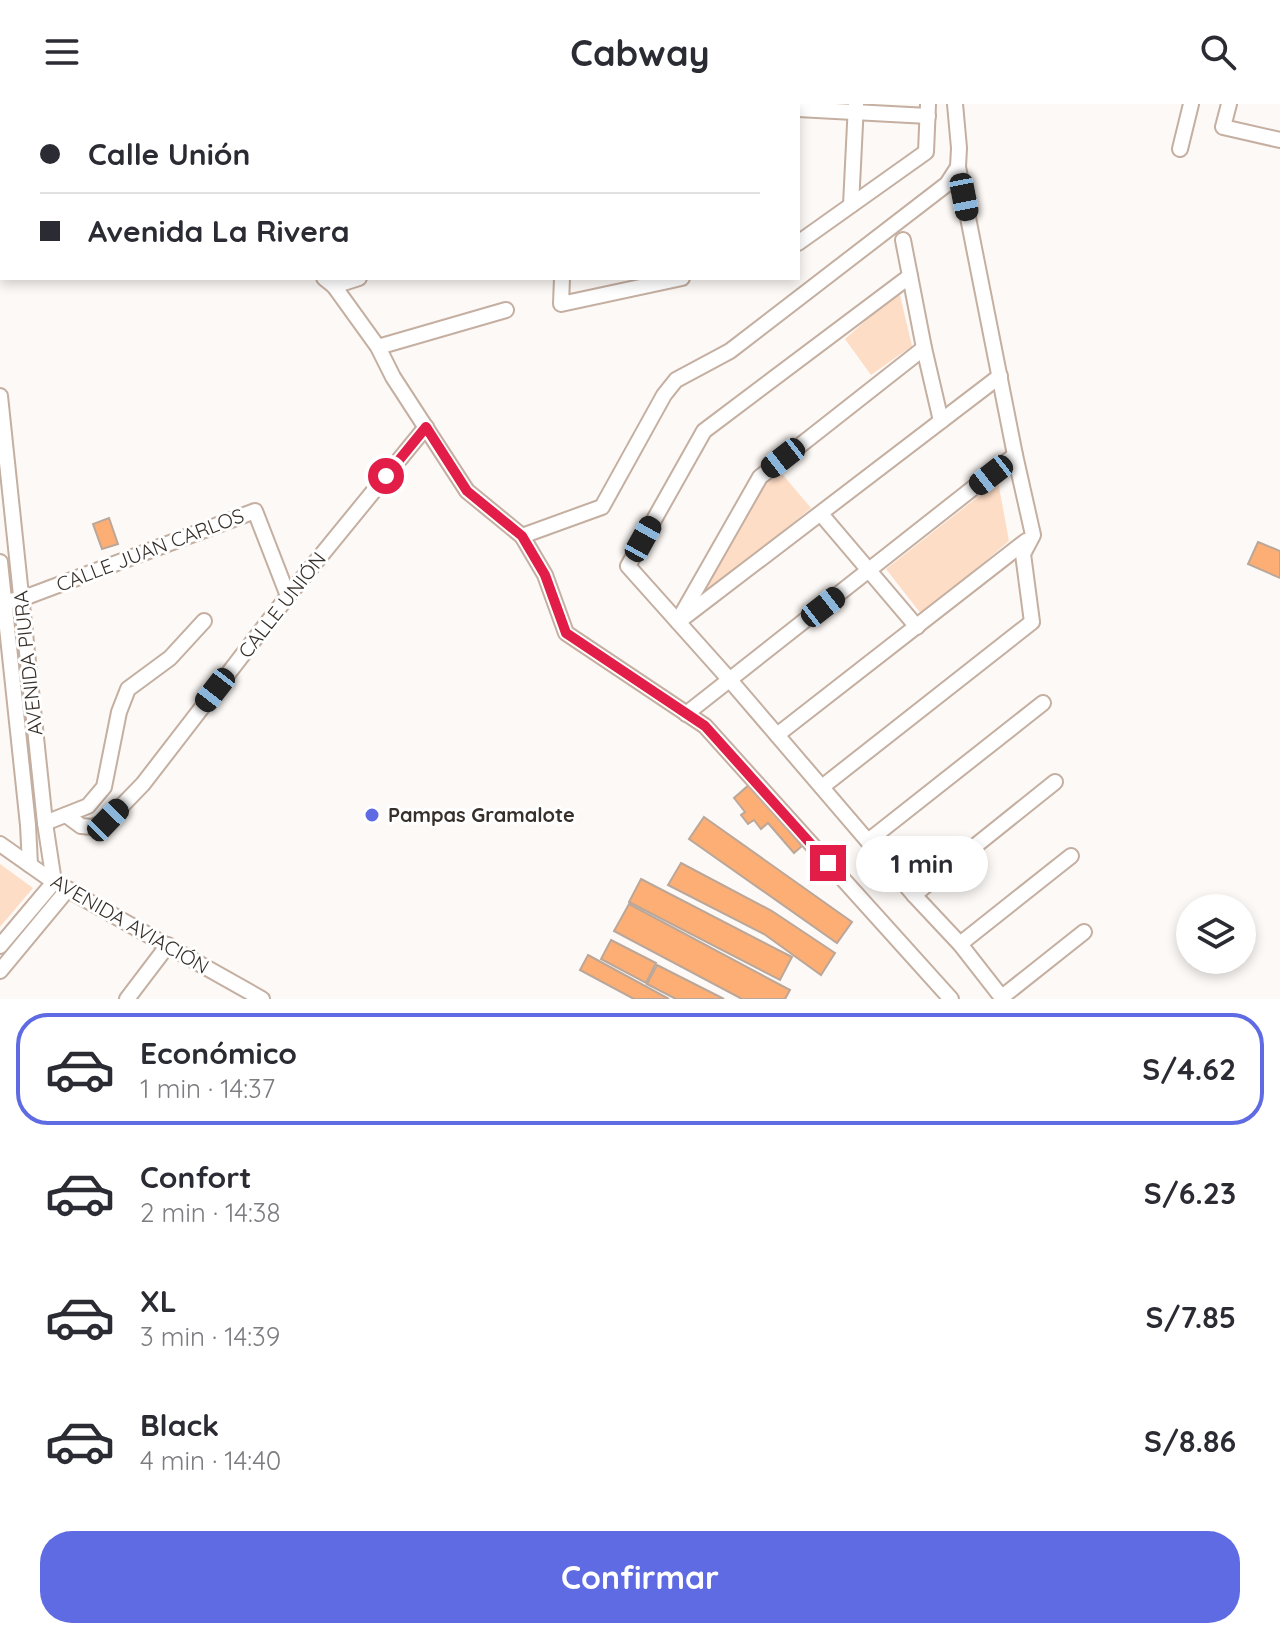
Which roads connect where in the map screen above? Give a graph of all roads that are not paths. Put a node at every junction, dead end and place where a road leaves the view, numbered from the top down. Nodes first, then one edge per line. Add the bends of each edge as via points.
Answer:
1 (955, 104) edge
2 (1191, 104) edge
3 (1229, 104) edge
4 (856, 108) edge
5 (800, 109) edge
6 (928, 110) edge
7 (1280, 140) edge
8 (1180, 149) dead end
9 (958, 167) junction
10 (851, 205) junction
11 (903, 240) dead end
12 (800, 242) edge
13 (910, 276) junction
14 (562, 280) edge
15 (663, 280) edge
16 (329, 282) edge
17 (634, 283) edge
18 (506, 310) dead end
19 (378, 347) junction
20 (924, 348) junction
21 (1000, 376) junction
22 (0, 403) edge
23 (941, 421) junction
24 (426, 427) junction
25 (1015, 455) junction
26 (821, 514) junction
27 (1033, 535) junction
28 (522, 536) junction
29 (0, 562) edge
30 (869, 572) junction
31 (288, 596) junction
32 (21, 599) junction
33 (2, 602) edge
34 (204, 621) dead end
35 (678, 622) junction
36 (917, 627) junction
37 (729, 679) junction
38 (1043, 703) dead end
39 (686, 714) junction
40 (777, 735) junction
41 (1055, 782) dead end
42 (822, 787) junction
43 (66, 815) junction
44 (45, 823) junction
45 (868, 841) junction
46 (0, 844) edge
47 (1071, 856) dead end
48 (30, 865) junction
49 (54, 882) junction
50 (68, 889) junction
51 (914, 895) junction
52 (1084, 932) dead end
53 (960, 944) junction
54 (168, 945) junction
55 (0, 946) edge
56 (0, 971) edge
57 (1002, 998) edge
58 (127, 999) edge
59 (262, 999) edge
60 (951, 999) edge

1 - 9 street
2 - 8 street
3 - 7 street via 1223,127
4 - 5 street
4 - 6 street
4 - 10 street
6 - 10 street via 926,152
9 - 21 street
9 - 28 street via 947,184 730,351 676,380 602,507
10 - 12 street
11 - 13 street
13 - 20 street
13 - 35 street via 704,431 628,566
14 - 17 street via 561,304
15 - 17 street
16 - 19 street
18 - 19 street
19 - 24 street
20 - 23 street
20 - 35 street via 760,477
21 - 23 street
21 - 25 street
22 - 32 street, AVENIDA PIURA
23 - 26 street
24 - 28 street via 467,491
24 - 31 street, CALLE UNIÓN
25 - 27 street
25 - 30 street
26 - 30 street
26 - 35 street
27 - 36 street
27 - 42 street via 1023,554 1032,622
28 - 39 street via 545,575 566,633
29 - 33 street, AVENIDA PIURA
30 - 36 street
30 - 37 street
31 - 32 street, CALLE JUAN CARLOS via 255,511
31 - 43 street, CALLE UNIÓN via 143,784 108,820 81,826
32 - 33 street, CALLE JUAN CARLOS
32 - 44 street, AVENIDA PIURA
33 - 48 street, AVENIDA PIURA
34 - 43 street via 170,658 128,689 104,787 88,806
35 - 37 street
36 - 40 street
37 - 39 street
37 - 40 street
38 - 45 street
39 - 60 street via 705,726
40 - 42 street
41 - 51 street
42 - 45 street
43 - 44 street
44 - 49 street, AVENIDA PIURA
45 - 51 street
46 - 48 street, AVENIDA AVIACIÓN
47 - 53 street
48 - 49 street, AVENIDA AVIACIÓN
49 - 50 street, AVENIDA AVIACIÓN
49 - 55 street
50 - 54 street, AVENIDA AVIACIÓN
50 - 56 street
51 - 53 street
52 - 57 street
53 - 57 street
54 - 58 street
54 - 59 street, AVENIDA AVIACIÓN

